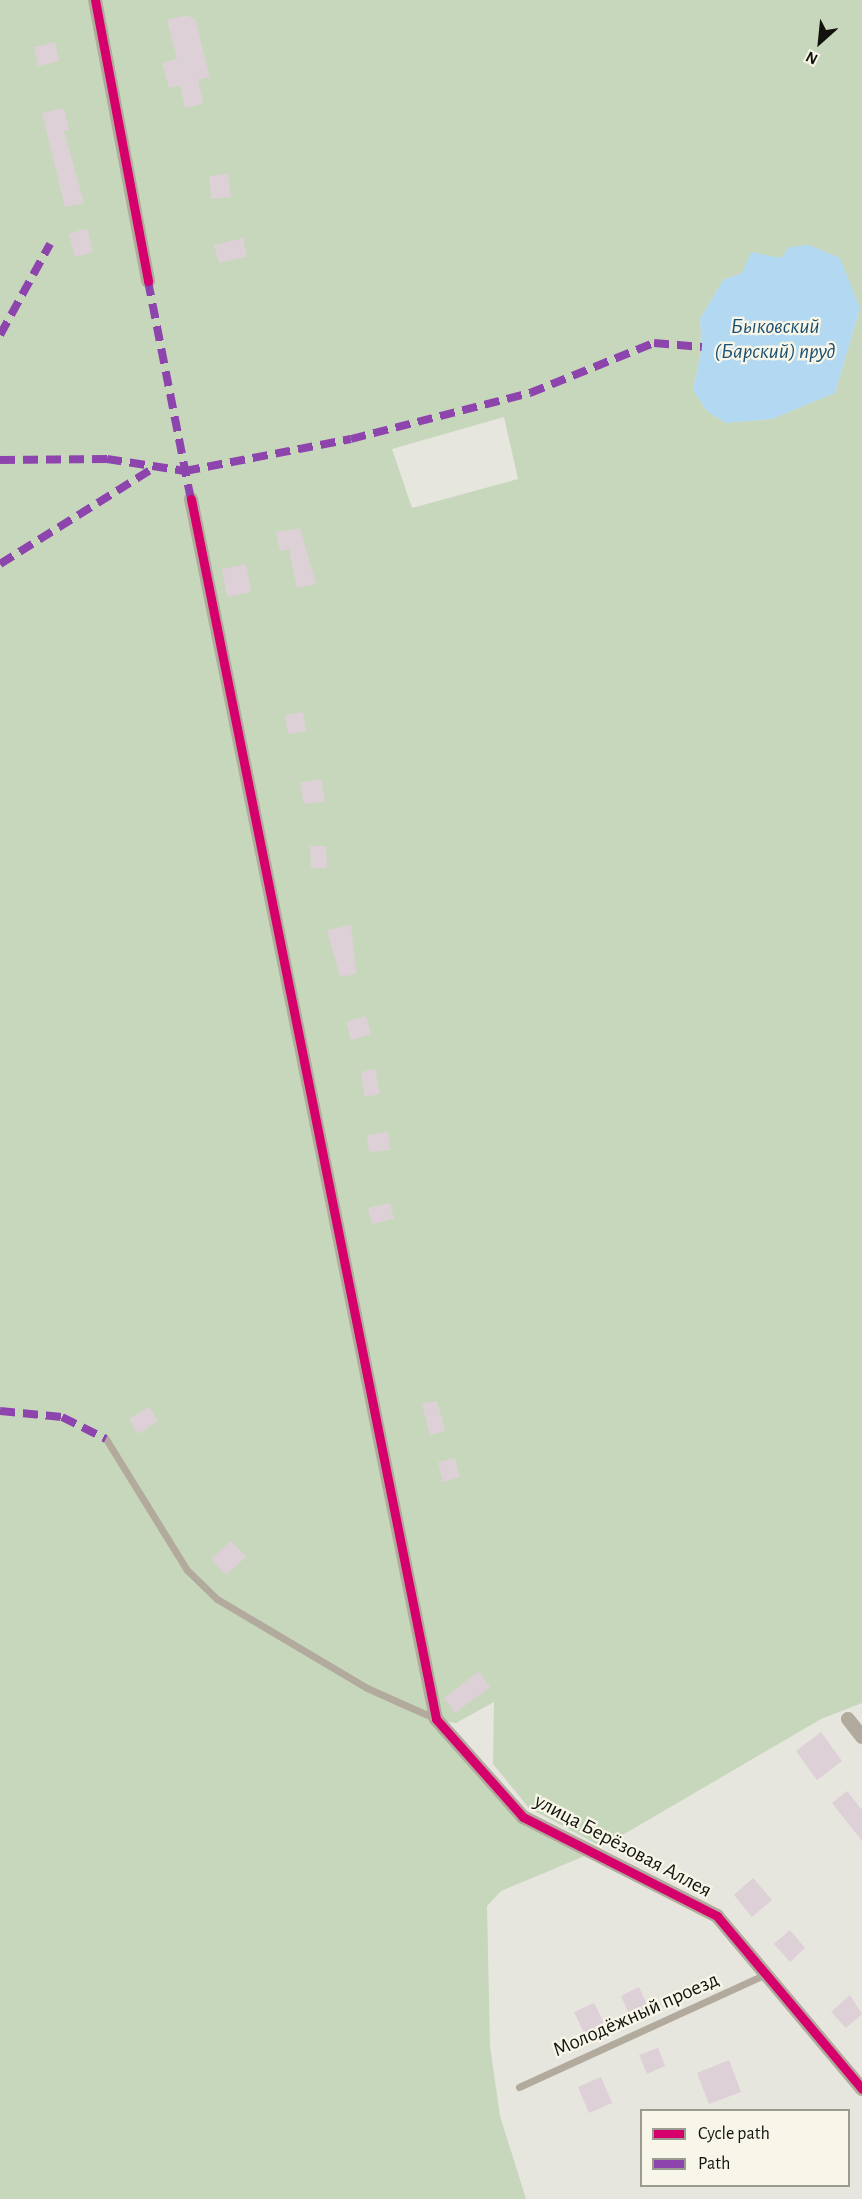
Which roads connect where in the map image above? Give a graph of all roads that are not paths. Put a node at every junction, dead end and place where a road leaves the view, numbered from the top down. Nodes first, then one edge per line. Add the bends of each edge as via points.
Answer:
1 (95, 0) edge
2 (148, 281) dead end
3 (191, 499) dead end
4 (106, 1439) dead end
5 (436, 1719) junction
6 (848, 1719) dead end
7 (862, 1737) edge
8 (766, 1974) junction
9 (519, 2087) dead end
10 (862, 2089) edge

1 - 2 street
3 - 5 street
4 - 5 lane via 187,1570 218,1599 367,1688
5 - 8 street, улица Берёзовая Аллея via 523,1817 717,1916
6 - 7 street
8 - 9 lane, Молодёжный проезд
8 - 10 street, улица Берёзовая Аллея

